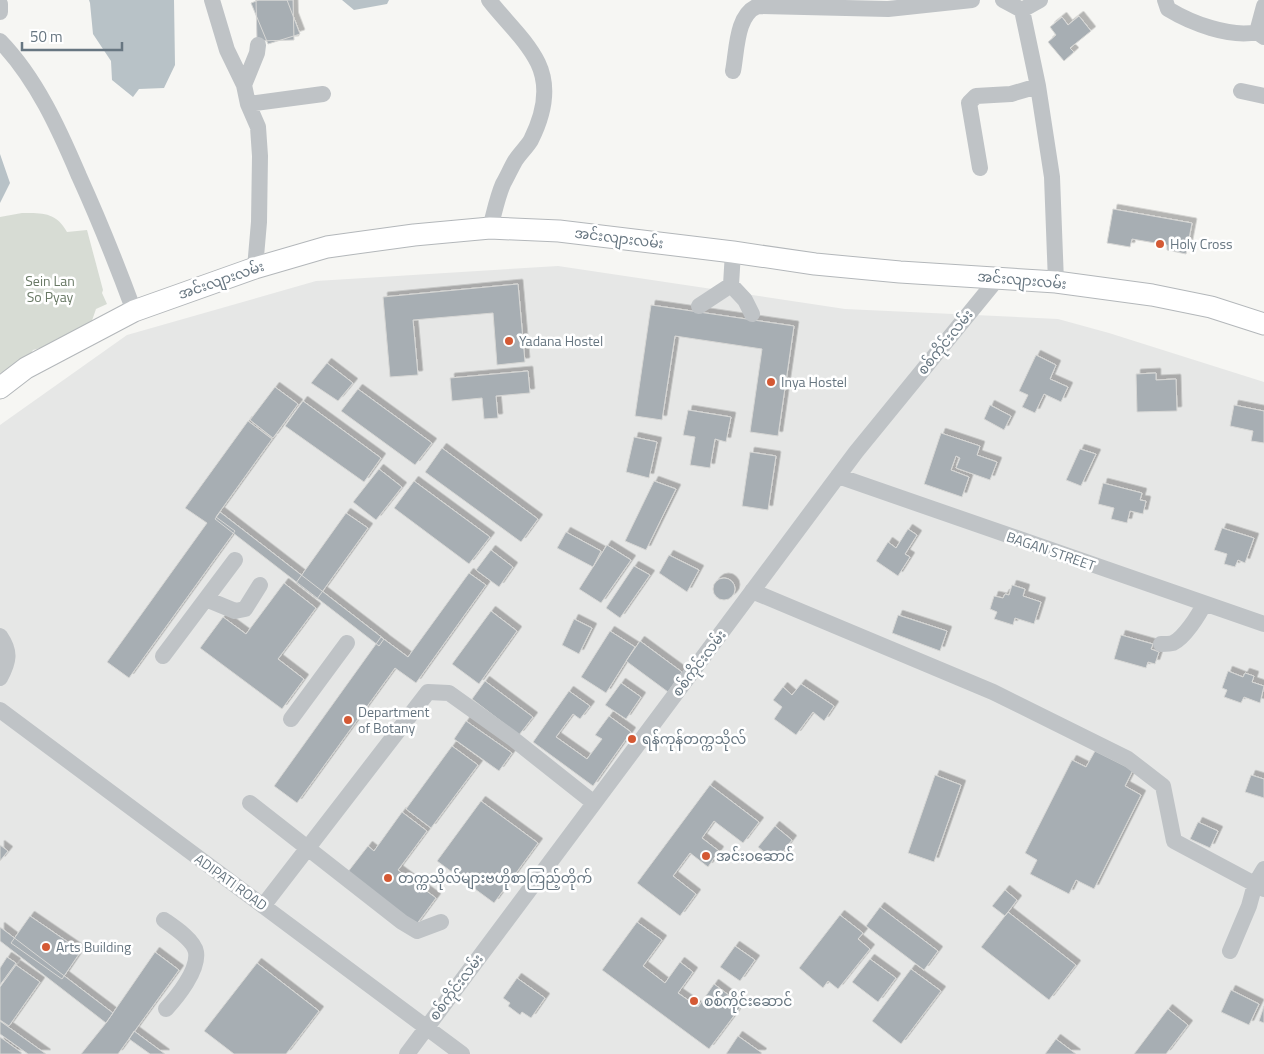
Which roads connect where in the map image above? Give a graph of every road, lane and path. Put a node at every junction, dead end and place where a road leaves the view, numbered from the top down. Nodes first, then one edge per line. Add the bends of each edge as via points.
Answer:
1 (212, 0) edge
2 (489, 0) edge
3 (972, 0) edge
4 (1003, 0) edge
5 (1040, 0) edge
6 (1165, 0) edge
7 (0, 4) edge
8 (1264, 6) edge
9 (1022, 10) junction
10 (0, 12) edge
11 (1260, 35) edge
12 (0, 41) edge
13 (258, 45) dead end
14 (733, 70) dead end
15 (244, 85) junction
16 (1038, 86) junction
17 (1241, 91) dead end
18 (323, 94) dead end
19 (1264, 96) edge
20 (248, 104) junction
21 (980, 168) dead end
22 (490, 228) junction
23 (733, 252) junction
24 (255, 268) junction
25 (1056, 282) junction
26 (731, 285) junction
27 (991, 285) junction
28 (699, 306) dead end
29 (134, 311) junction
30 (752, 314) dead end
31 (1264, 324) edge
32 (0, 388) edge
33 (838, 476) junction
34 (235, 560) dead end
35 (260, 585) dead end
36 (752, 591) junction
37 (206, 599) junction
38 (1204, 604) junction
39 (1264, 624) edge
40 (0, 636) edge
41 (347, 643) dead end
42 (1161, 644) dead end
43 (4, 655) edge
44 (163, 656) dead end
45 (0, 678) edge
46 (0, 710) edge
47 (291, 720) dead end
48 (250, 803) dead end
49 (594, 803) junction
50 (308, 848) junction
51 (1264, 870) edge
52 (1260, 886) edge
53 (263, 906) junction
54 (164, 920) dead end
55 (441, 922) dead end
56 (1230, 951) dead end
57 (166, 1009) dead end
58 (426, 1028) junction
59 (407, 1054) edge
60 (462, 1054) edge

1 - 15 street via 228,50
2 - 22 street via 525,41 544,83 539,123 502,187
3 - 14 street via 888,9 758,6 743,20
4 - 9 street
5 - 9 street
6 - 11 street via 1168,9 1184,19 1216,29
7 - 10 street
8 - 11 street
9 - 16 street
12 - 29 street via 34,87 62,135 114,255
13 - 15 street
15 - 20 street
16 - 21 street via 1011,94 976,96 969,103
16 - 25 street via 1052,177
17 - 19 street
18 - 20 street
20 - 24 street via 258,128 260,156
22 - 23 main road, အင်းလျားလမ်း via 560,231
22 - 24 main road, အင်းလျားလမ်း via 327,248
23 - 26 street
23 - 27 main road, အင်းလျားလမ်း
24 - 29 main road, အင်းလျားလမ်း
25 - 27 main road, အင်းလျားလမ်း
25 - 31 main road, အင်းလျားလမ်း via 1152,295 1211,307
26 - 28 street
26 - 30 street via 745,300
27 - 33 street, စစ်ကိုင်းလမ်း
29 - 32 main road, အင်းလျားလမ်း via 26,368
33 - 36 street, စစ်ကိုင်းလမ်း
33 - 38 street, BAGAN STREET
34 - 37 street
35 - 37 street via 245,609 235,611
36 - 49 street, စစ်ကိုင်းလမ်း
36 - 52 street via 993,692 1128,759 1163,786 1174,841
37 - 44 street
38 - 39 street, BAGAN STREET
38 - 42 street via 1184,633 1173,643
40 - 43 street via 7,648
41 - 47 street
43 - 45 street
46 - 53 street, ADIPATI ROAD
48 - 50 street
49 - 50 street via 449,693 428,692
49 - 58 street, စစ်ကိုင်းလမ်း
50 - 53 street
50 - 55 street via 417,931
51 - 52 street
52 - 56 street
53 - 58 street, ADIPATI ROAD
54 - 57 street via 186,937 196,951 196,965 178,996
58 - 59 street, စစ်ကိုင်းလမ်း
58 - 60 street, ADIPATI ROAD

